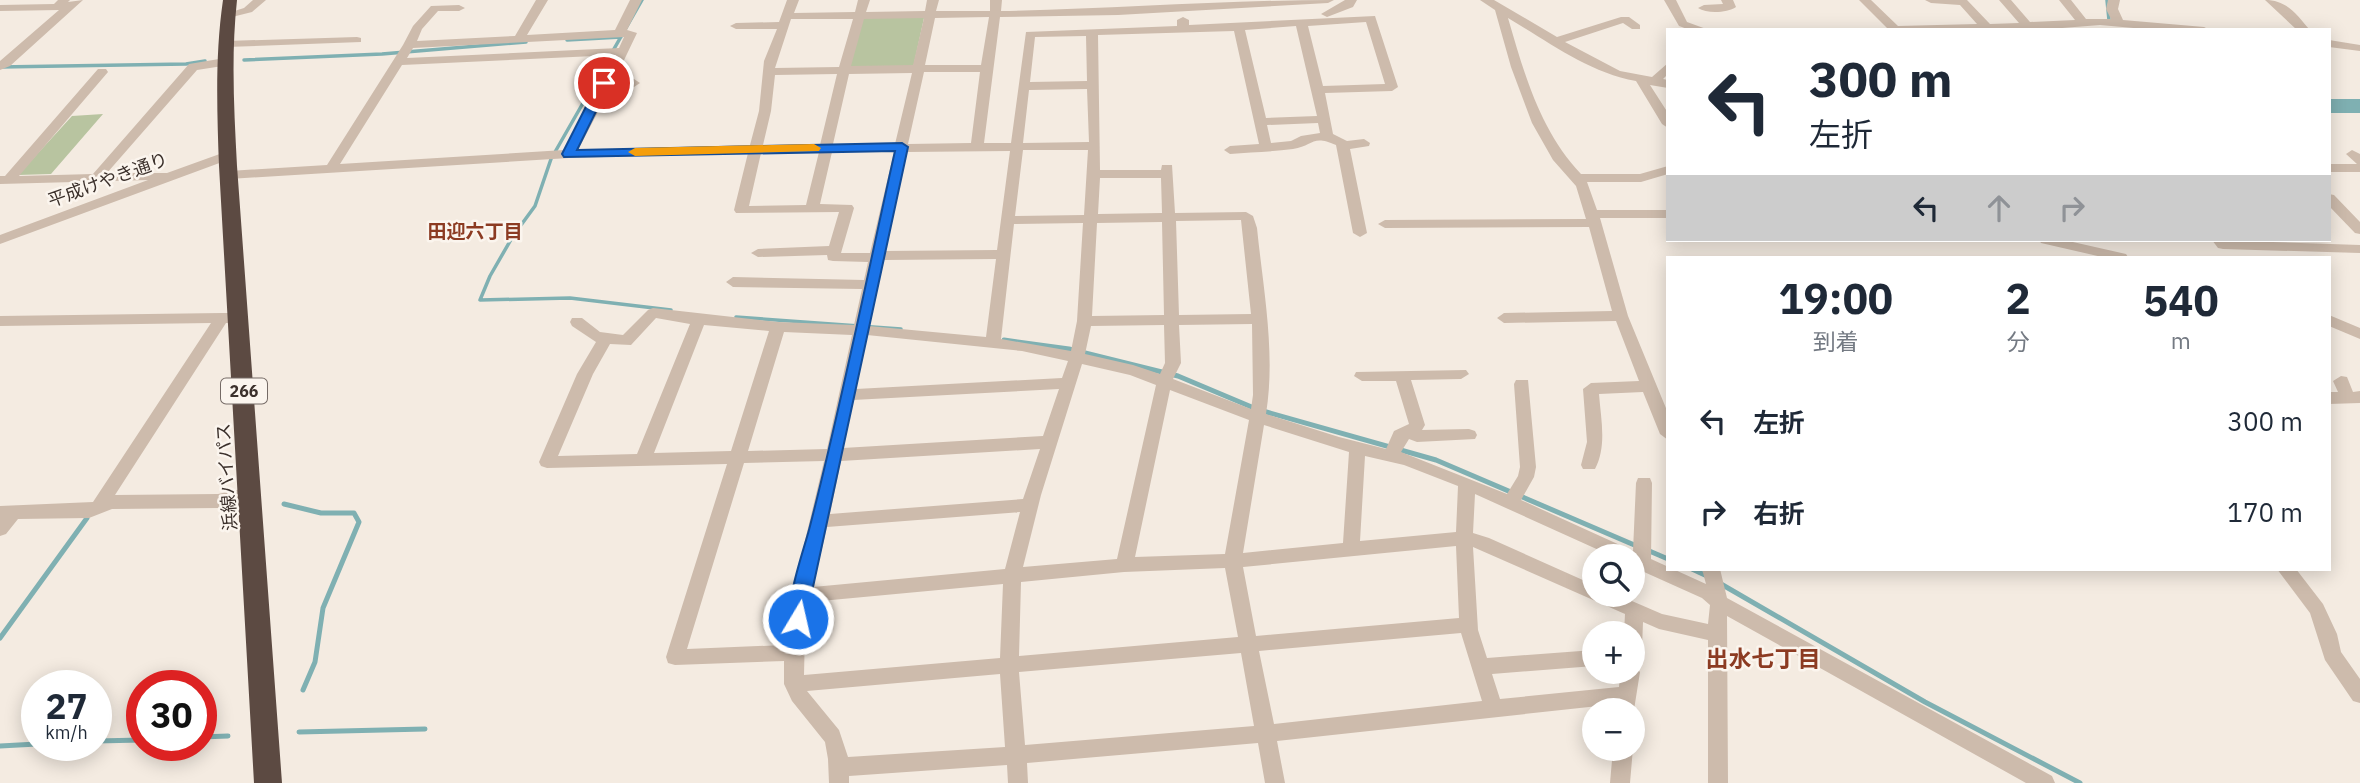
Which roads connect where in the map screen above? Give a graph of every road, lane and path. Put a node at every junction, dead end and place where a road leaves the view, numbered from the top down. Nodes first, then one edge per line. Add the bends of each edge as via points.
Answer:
1 (64, 0) edge
2 (77, 0) edge
3 (260, 0) edge
4 (542, 0) edge
5 (636, 0) edge
6 (793, 0) edge
7 (864, 0) edge
8 (933, 0) edge
9 (996, 0) edge
10 (1057, 0) edge
11 (1328, 0) edge
12 (1352, 0) edge
13 (1486, 0) edge
14 (1670, 0) edge
15 (1727, 0) edge
16 (1865, 0) edge
17 (1931, 0) edge
18 (2005, 0) edge
19 (2065, 0) edge
20 (2114, 0) edge
21 (2271, 0) edge
22 (1246, 3) edge
23 (1182, 4) edge
24 (454, 5) edge
25 (1118, 6) edge
26 (229, 7) edge
27 (0, 8) edge
28 (1704, 8) dead end
29 (1500, 10) junction
30 (1055, 13) junction
31 (995, 14) junction
32 (929, 15) junction
33 (859, 16) junction
34 (1324, 20) junction
35 (785, 21) junction
36 (1301, 22) junction
37 (2082, 23) junction
38 (2118, 23) junction
39 (736, 26) dead end
40 (2103, 26) edge
41 (1238, 27) junction
42 (1636, 27) dead end
43 (1696, 28) edge
44 (1895, 28) edge
45 (1987, 28) edge
46 (2029, 28) edge
47 (2167, 28) edge
48 (2302, 28) edge
49 (1183, 29) junction
50 (1092, 32) junction
51 (619, 34) junction
52 (519, 39) junction
53 (357, 40) dead end
54 (1554, 42) junction
55 (2331, 43) edge
56 (409, 45) junction
57 (2360, 48) edge
58 (624, 51) junction
59 (225, 53) junction
60 (398, 62) junction
61 (0, 66) edge
62 (1666, 67) edge
63 (986, 68) junction
64 (918, 69) junction
65 (844, 70) junction
66 (102, 72) dead end
67 (769, 72) junction
68 (1647, 81) junction
69 (604, 83) junction
70 (634, 83) dead end
71 (1666, 84) edge
72 (1094, 85) junction
73 (1025, 86) junction
74 (1318, 90) junction
75 (1325, 119) junction
76 (1666, 120) edge
77 (1262, 122) junction
78 (1327, 136) junction
79 (1364, 143) dead end
80 (1095, 146) junction
81 (1342, 146) junction
82 (902, 147) junction
83 (976, 147) junction
84 (1018, 147) junction
85 (1266, 147) junction
86 (828, 148) junction
87 (756, 149) junction
88 (1230, 150) dead end
89 (569, 154) junction
90 (228, 165) junction
91 (2331, 168) edge
92 (2360, 168) edge
93 (330, 170) junction
94 (1666, 171) edge
95 (1092, 174) junction
96 (174, 176) junction
97 (96, 178) junction
98 (1579, 178) junction
99 (9, 179) edge
100 (0, 195) edge
101 (2331, 200) edge
102 (812, 209) junction
103 (1666, 214) edge
104 (1168, 216) junction
105 (1090, 219) junction
106 (1593, 219) junction
107 (1009, 220) junction
108 (1385, 224) dead end
109 (2360, 230) edge
110 (1360, 233) dead end
111 (0, 240) edge
112 (2055, 242) edge
113 (2221, 242) edge
114 (0, 249) edge
115 (2085, 249) edge
116 (2355, 249) edge
117 (835, 250) junction
118 (758, 253) dead end
119 (1004, 254) junction
120 (2116, 256) edge
121 (878, 257) junction
122 (2360, 262) edge
123 (733, 282) dead end
124 (872, 285) junction
125 (1621, 316) junction
126 (231, 318) junction
127 (1504, 318) dead end
128 (699, 320) junction
129 (1259, 320) junction
130 (0, 321) edge
131 (1084, 321) junction
132 (2331, 321) edge
133 (577, 322) dead end
134 (1170, 322) junction
135 (778, 327) junction
136 (863, 330) junction
137 (2360, 334) edge
138 (605, 339) junction
139 (993, 341) junction
140 (1078, 354) junction
141 (1461, 374) dead end
142 (1402, 375) junction
143 (1362, 376) dead end
144 (1167, 377) junction
145 (2341, 381) dead end
146 (1069, 383) junction
147 (1522, 384) dead end
148 (1649, 386) junction
149 (848, 395) junction
150 (2354, 397) edge
151 (2331, 398) edge
152 (1258, 416) junction
153 (1666, 426) edge
154 (1411, 432) junction
155 (1469, 435) dead end
156 (1050, 442) junction
157 (1357, 448) junction
158 (834, 455) junction
159 (1391, 456) junction
160 (736, 457) junction
161 (643, 460) junction
162 (1590, 466) dead end
163 (1644, 482) dead end
164 (1467, 484) junction
165 (251, 494) junction
166 (1510, 503) junction
167 (1031, 505) junction
168 (99, 507) junction
169 (6, 513) edge
170 (820, 521) junction
171 (0, 529) edge
172 (1464, 538) junction
173 (1601, 544) edge
174 (1636, 544) edge
175 (1352, 549) junction
176 (1233, 561) junction
177 (1645, 564) edge
178 (1124, 565) junction
179 (1711, 571) edge
180 (2288, 571) edge
181 (1012, 575) junction
182 (1582, 588) edge
183 (801, 595) junction
184 (1719, 602) junction
185 (1627, 607) edge
186 (1634, 610) junction
187 (1634, 621) edge
188 (1468, 625) junction
189 (1717, 634) junction
190 (1248, 643) junction
191 (795, 653) junction
192 (1582, 659) edge
193 (1009, 665) junction
194 (1480, 667) junction
195 (794, 684) junction
196 (2360, 695) edge
197 (1582, 704) edge
198 (1493, 707) junction
199 (1265, 734) junction
200 (1017, 756) junction
201 (1622, 761) edge
202 (840, 775) edge
203 (268, 783) edge
204 (1018, 783) edge
205 (1275, 783) edge
206 (1620, 783) edge
207 (1717, 783) edge
208 (2045, 783) edge

1 - 27 street via 57,7
2 - 61 street
3 - 26 street via 248,10
4 - 52 street
5 - 51 street
6 - 35 street
7 - 33 street
8 - 32 street
9 - 31 street
10 - 30 street
11 - 22 street
12 - 34 street
13 - 29 street
14 - 43 street via 1683,24
15 - 28 street via 1730,7
16 - 44 street
17 - 45 street via 1963,2
18 - 46 street
19 - 37 street
20 - 38 street via 2112,9
21 - 48 street
22 - 23 street
23 - 25 street
23 - 49 street
24 - 56 street via 435,8
25 - 30 street
26 - 59 highway, 浜線バイパス / 266
29 - 54 street
29 - 98 street via 1534,112 1559,158
30 - 31 street
31 - 32 street
31 - 63 street
32 - 33 street
32 - 64 street
33 - 35 street
33 - 65 street
34 - 36 street
34 - 74 street via 1371,18 1392,87
35 - 39 street
35 - 67 street
36 - 41 street
36 - 74 street
37 - 40 street
37 - 46 street
38 - 40 street
38 - 47 street
41 - 49 street
41 - 77 street
42 - 54 street via 1625,19
49 - 50 street
50 - 72 street
50 - 73 street via 1030,34
51 - 52 street
51 - 58 street via 631,33
52 - 56 street
53 - 59 street
54 - 68 street via 1596,65
55 - 57 street
56 - 60 street
58 - 60 street
58 - 69 street
59 - 90 highway, 浜線バイパス / 266
59 - 97 street via 193,67
60 - 93 street
62 - 68 street
63 - 64 street
63 - 83 street
64 - 65 street
64 - 82 street
65 - 67 street
65 - 86 street
66 - 99 street
67 - 87 street
68 - 71 street
68 - 76 street
69 - 70 street
69 - 89 street
72 - 73 street
72 - 80 street
73 - 84 street
74 - 75 street
75 - 77 street
75 - 78 street
77 - 85 street
78 - 81 street
78 - 85 street
79 - 81 street
80 - 84 street
80 - 95 street
81 - 110 street
82 - 83 street
82 - 86 street
82 - 121 street
83 - 84 street
84 - 107 street
85 - 88 street
86 - 87 street
86 - 102 street
87 - 89 street
87 - 102 street via 741,210
89 - 93 street
90 - 93 street
90 - 96 street, 平成けやき通り
90 - 114 street, 平成けやき通り
90 - 126 highway, 浜線バイパス / 266
91 - 92 street
94 - 98 street via 1641,178
95 - 104 street via 1167,171
95 - 105 street
96 - 97 street
96 - 111 street, 平成けやき通り
97 - 99 street
98 - 106 street
99 - 100 street
101 - 109 street
102 - 117 street via 846,208
103 - 106 street
104 - 105 street
104 - 129 street via 1245,216
104 - 134 street
105 - 107 street
105 - 131 street
106 - 108 street
106 - 125 street
107 - 119 street
112 - 115 street
113 - 116 street
115 - 120 street
116 - 122 street
117 - 118 street
117 - 121 street via 833,257
119 - 121 street
119 - 139 street
121 - 124 street
123 - 124 street
124 - 136 street
125 - 127 street
125 - 148 street
126 - 130 street
126 - 165 highway, 浜線バイパス / 266
126 - 168 street
128 - 135 street
128 - 138 street via 653,313 626,341
128 - 161 street
129 - 134 street
129 - 152 street
131 - 134 street
131 - 140 street
132 - 137 street
133 - 138 street
134 - 144 street
135 - 136 street
135 - 160 street
136 - 139 street
136 - 149 street
138 - 161 street via 547,462
139 - 140 street
140 - 144 street
140 - 146 street
141 - 142 street
142 - 143 street
142 - 154 street via 1417,425
144 - 152 street via 1208,400
144 - 178 street
145 - 150 street
146 - 149 street
146 - 156 street
147 - 166 street via 1528,467
148 - 153 street
148 - 162 street via 1591,389 1595,442
149 - 158 street
150 - 151 street
152 - 157 street
152 - 176 street
154 - 155 street via 1417,436
154 - 159 street via 1400,435
156 - 158 street
156 - 167 street
157 - 159 street
157 - 175 street
158 - 160 street
158 - 170 street
159 - 164 street
160 - 161 street
160 - 191 street via 675,657
163 - 174 street
164 - 166 street
164 - 172 street
165 - 168 street via 218,501 111,502
165 - 203 highway, 浜線バイパス / 266
166 - 173 street
167 - 170 street
167 - 181 street
168 - 169 street
169 - 171 street
170 - 183 street
172 - 175 street
172 - 182 street
172 - 188 street
175 - 176 street
176 - 178 street
176 - 190 street
177 - 184 street
178 - 181 street
179 - 184 street
180 - 196 street via 2317,609 2332,654
181 - 183 street
181 - 193 street
183 - 191 street
184 - 189 street
184 - 208 street
185 - 186 street
186 - 187 street
186 - 189 street via 1659,621
188 - 190 street
188 - 194 street
189 - 207 street
190 - 193 street
190 - 199 street
191 - 195 street
192 - 194 street
193 - 195 street
193 - 200 street
194 - 198 street
195 - 202 street via 800,698 834,738
197 - 198 street
198 - 199 street
199 - 200 street
199 - 205 street
200 - 202 street
200 - 204 street
201 - 206 street

